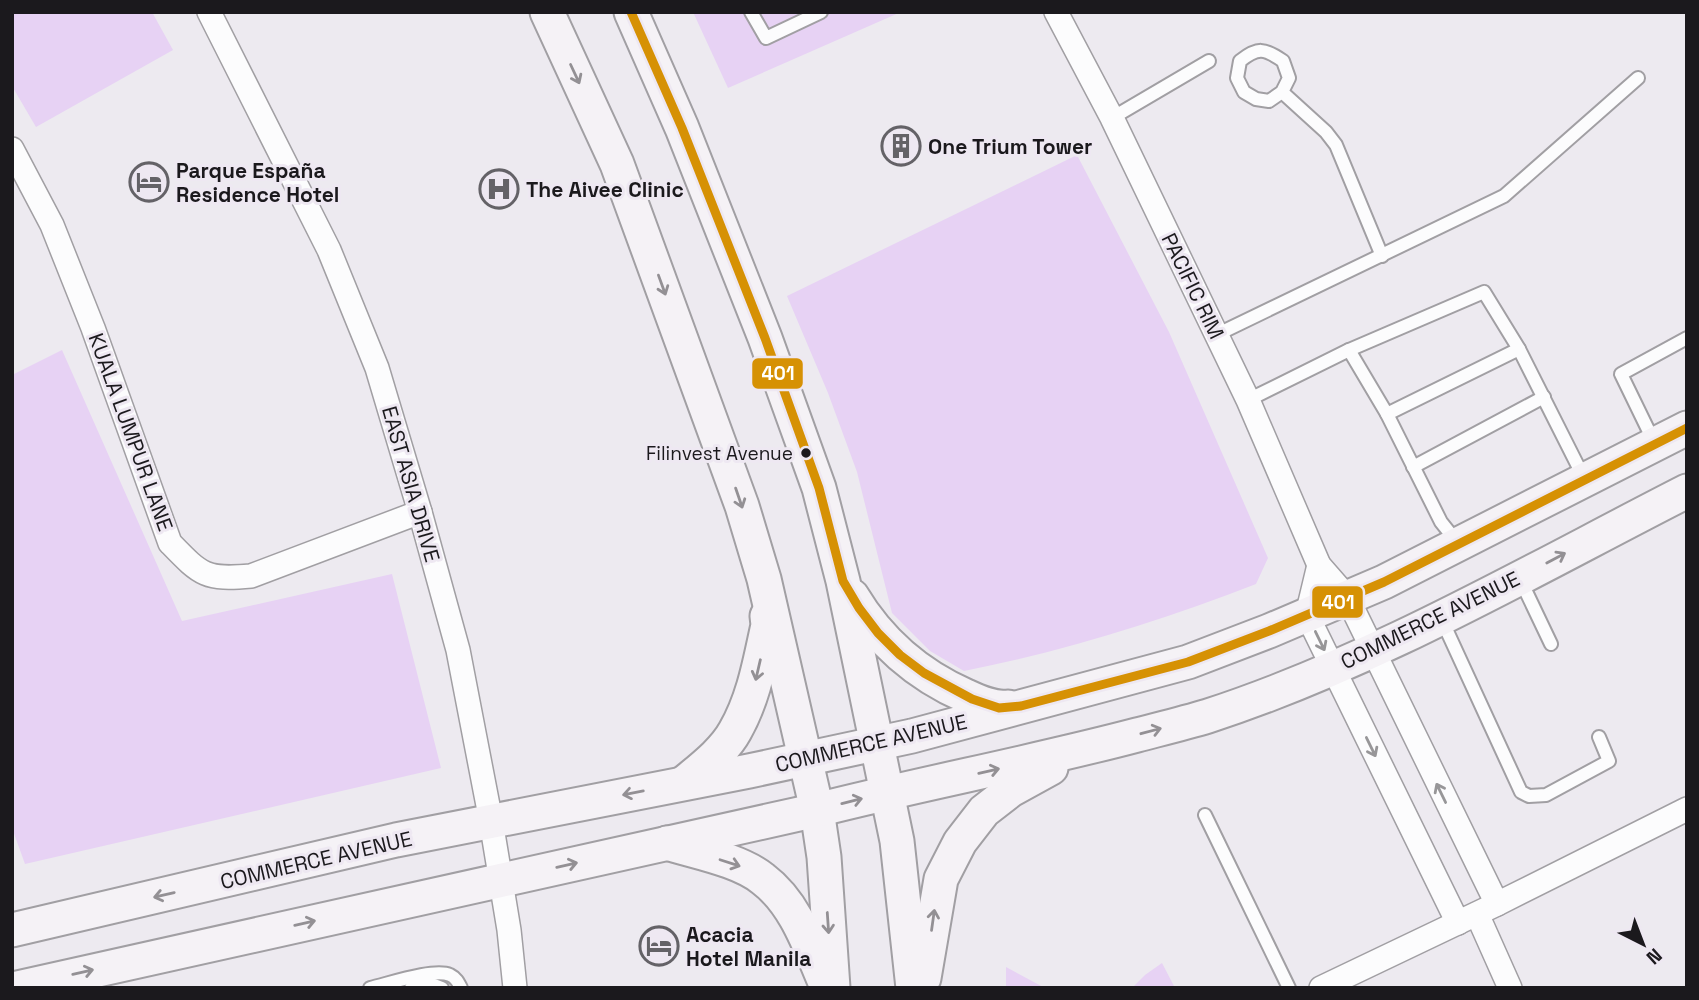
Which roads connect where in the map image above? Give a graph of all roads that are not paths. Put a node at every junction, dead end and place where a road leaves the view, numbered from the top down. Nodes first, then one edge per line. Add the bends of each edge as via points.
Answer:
1 (209, 12) edge
2 (547, 12) edge
3 (631, 12) edge
4 (751, 12) edge
5 (821, 12) edge
6 (1056, 12) edge
7 (1209, 61) dead end
8 (1638, 78) dead end
9 (1282, 92) junction
10 (1112, 118) junction
11 (12, 149) edge
12 (1382, 256) junction
13 (1216, 335) junction
14 (1687, 338) edge
15 (1519, 349) junction
16 (1349, 350) junction
17 (1544, 397) junction
18 (1248, 400) junction
19 (1387, 414) junction
20 (1687, 428) edge
21 (1655, 444) junction
22 (1413, 467) junction
23 (1586, 481) junction
24 (1687, 491) edge
25 (420, 512) junction
26 (1459, 545) junction
27 (1319, 565) junction
28 (1519, 577) junction
29 (764, 579) junction
30 (843, 581) junction
31 (1347, 597) junction
32 (1307, 615) junction
33 (1440, 618) junction
34 (1551, 644) dead end
35 (1371, 649) junction
36 (1332, 667) junction
37 (1021, 706) junction
38 (1599, 737) dead end
39 (878, 742) junction
40 (1085, 749) junction
41 (806, 759) junction
42 (685, 782) junction
43 (886, 793) junction
44 (1687, 809) edge
45 (817, 810) junction
46 (1205, 816) dead end
47 (491, 821) junction
48 (665, 843) junction
49 (501, 880) junction
50 (1477, 914) junction
51 (12, 930) edge
52 (17, 988) edge
53 (370, 988) edge
54 (411, 988) edge
55 (442, 988) edge
56 (461, 988) edge
57 (515, 988) edge
58 (827, 988) edge
59 (833, 988) edge
60 (914, 988) edge
61 (923, 988) edge
62 (1289, 988) edge
63 (1321, 988) edge
64 (1510, 988) edge

1 - 25 street, EAST ASIA DRIVE via 329,250 377,369
2 -> 29 main road via 617,164 742,506
3 - 30 main road via 765,338 819,488
4 - 5 lane via 766,38
6 - 10 street, PACIFIC RIM
7 - 10 lane
8 - 12 lane via 1504,196
9 - 9 lane via 1289,78 1283,61 1268,51 1252,51 1240,61 1237,78 1244,92 1269,101
9 - 12 lane via 1336,145
10 - 13 street, PACIFIC RIM
11 - 25 street, KUALA LUMPUR LANE via 51,225 93,328 170,542 196,570 221,578 251,576
12 - 13 lane
13 - 18 street, PACIFIC RIM
14 - 21 lane via 1620,374
15 - 16 lane via 1484,292
15 - 17 lane
15 - 19 lane
16 - 18 lane
16 - 19 lane
17 - 22 lane
17 - 23 lane
18 - 27 street, PACIFIC RIM
19 - 22 lane
20 - 21 main road, COMMERCE AVENUE
21 - 23 main road, COMMERCE AVENUE
22 - 26 lane via 1441,522
23 - 26 main road, COMMERCE AVENUE
28 -> 24 main road, COMMERCE AVENUE
25 - 47 street, EAST ASIA DRIVE via 457,650
26 - 31 main road, COMMERCE AVENUE
27 - 31 street, PACIFIC RIM
27 - 32 street
28 - 33 main road, COMMERCE AVENUE
28 - 34 lane
29 - 41 main road
29 -> 42 main road via 768,625 754,689 735,732
30 - 37 main road via 878,633 924,673 972,699 999,708
30 - 39 main road
31 - 32 main road, COMMERCE AVENUE
31 - 35 street, PACIFIC RIM
32 -> 36 street
32 - 37 main road, COMMERCE AVENUE via 1188,662
33 - 35 main road, COMMERCE AVENUE
33 - 38 lane via 1521,792 1546,795 1609,761
35 - 36 main road, COMMERCE AVENUE
50 -> 35 street, PACIFIC RIM
40 -> 36 main road, COMMERCE AVENUE via 1208,716
36 -> 50 street
37 - 39 main road, COMMERCE AVENUE
39 - 41 main road, COMMERCE AVENUE
39 - 43 main road
43 -> 40 main road, COMMERCE AVENUE
61 -> 40 main road via 941,879 960,842 984,811 1011,790
41 - 42 main road, COMMERCE AVENUE
41 - 45 main road
42 -> 47 main road, COMMERCE AVENUE
45 -> 43 main road, COMMERCE AVENUE
43 - 60 main road via 897,841
44 - 50 street
45 - 48 main road, COMMERCE AVENUE
45 -> 59 main road
46 - 62 lane
47 - 49 street, EAST ASIA DRIVE
47 -> 51 main road, COMMERCE AVENUE
49 -> 48 main road, COMMERCE AVENUE
48 -> 58 main road via 740,866 763,878 807,939
52 -> 49 main road, COMMERCE AVENUE
49 - 57 street, EAST ASIA DRIVE
50 - 63 street
50 - 64 street
53 - 56 lane via 447,973
54 - 55 lane via 429,983

